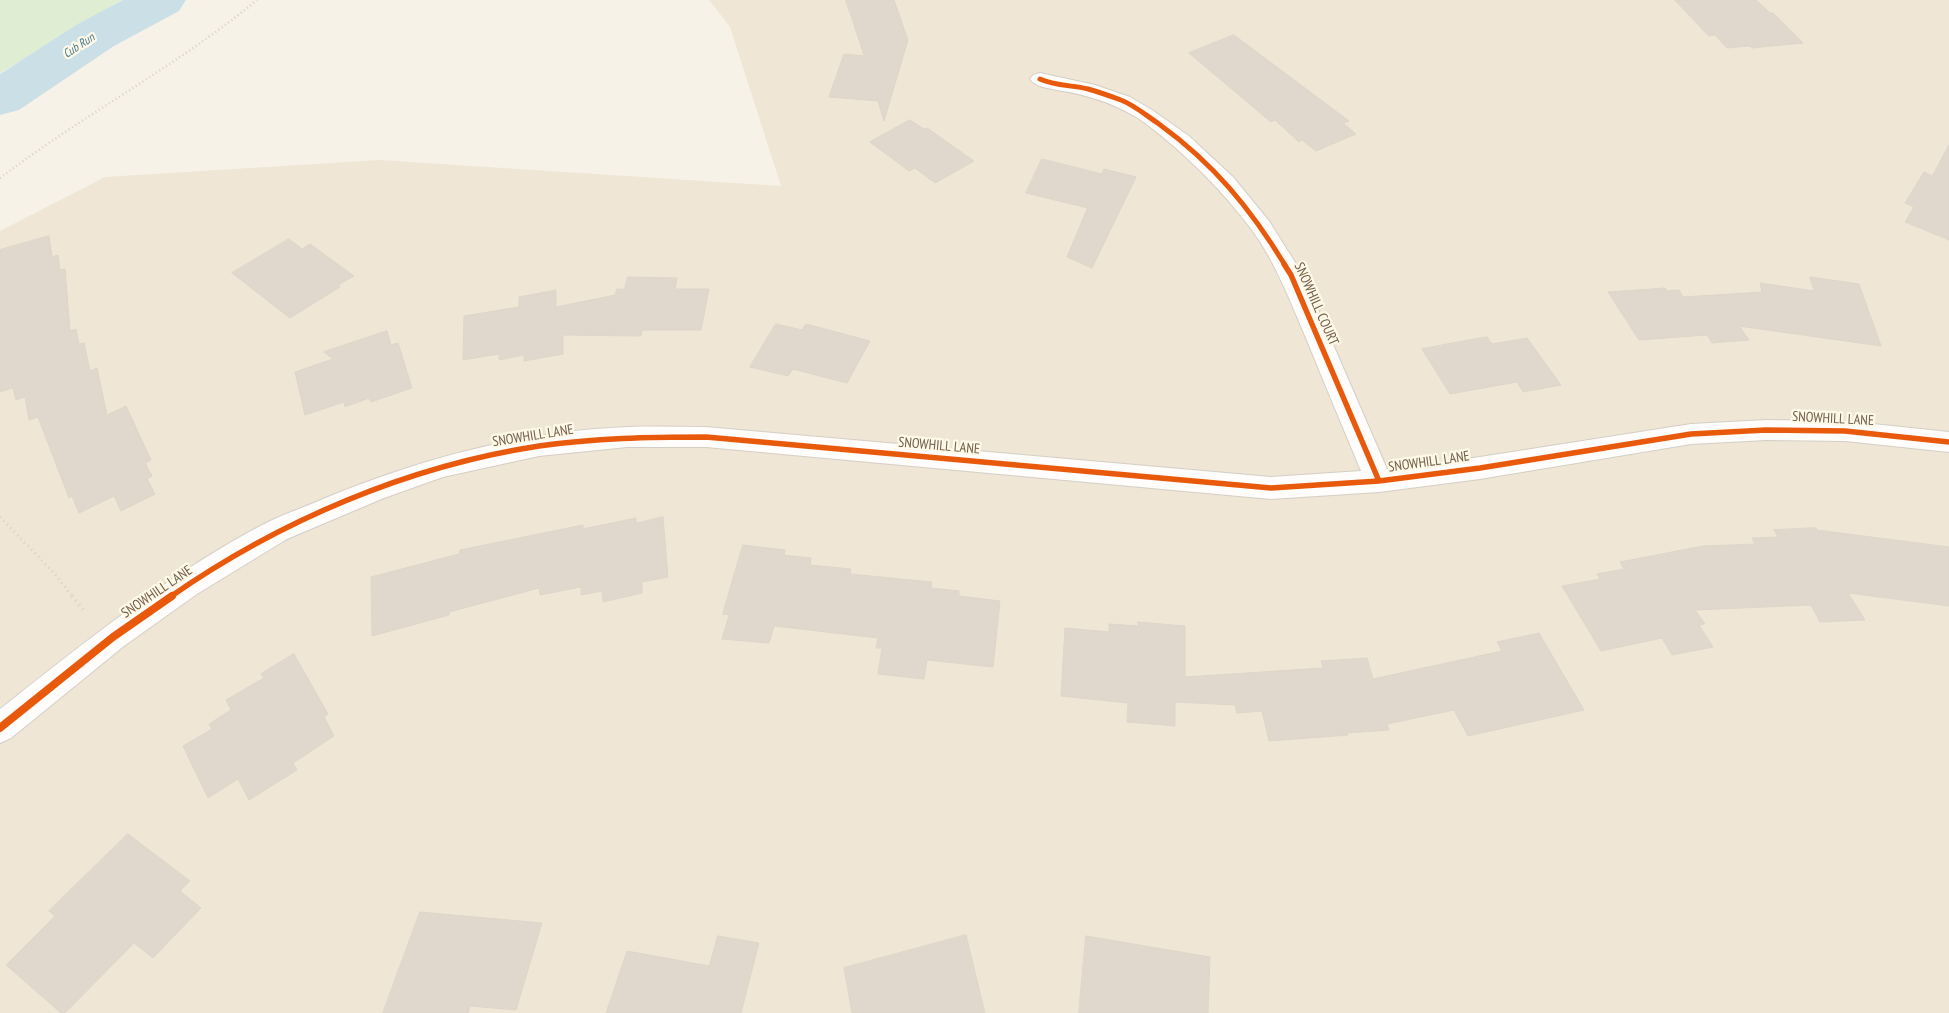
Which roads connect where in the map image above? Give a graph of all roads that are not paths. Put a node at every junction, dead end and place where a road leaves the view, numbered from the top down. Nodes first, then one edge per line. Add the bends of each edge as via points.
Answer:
1 (1040, 79) dead end
2 (1949, 442) edge
3 (1379, 481) junction
4 (0, 728) edge

1 - 3 street, SNOWHILL COURT via 1123,101 1182,141 1225,182 1261,226 1291,275
2 - 3 street, SNOWHILL LANE via 1845,431 1766,430 1691,434
3 - 4 street, SNOWHILL LANE via 1271,488 706,437 627,437 539,446 442,467 374,490 277,531 188,585 113,637

